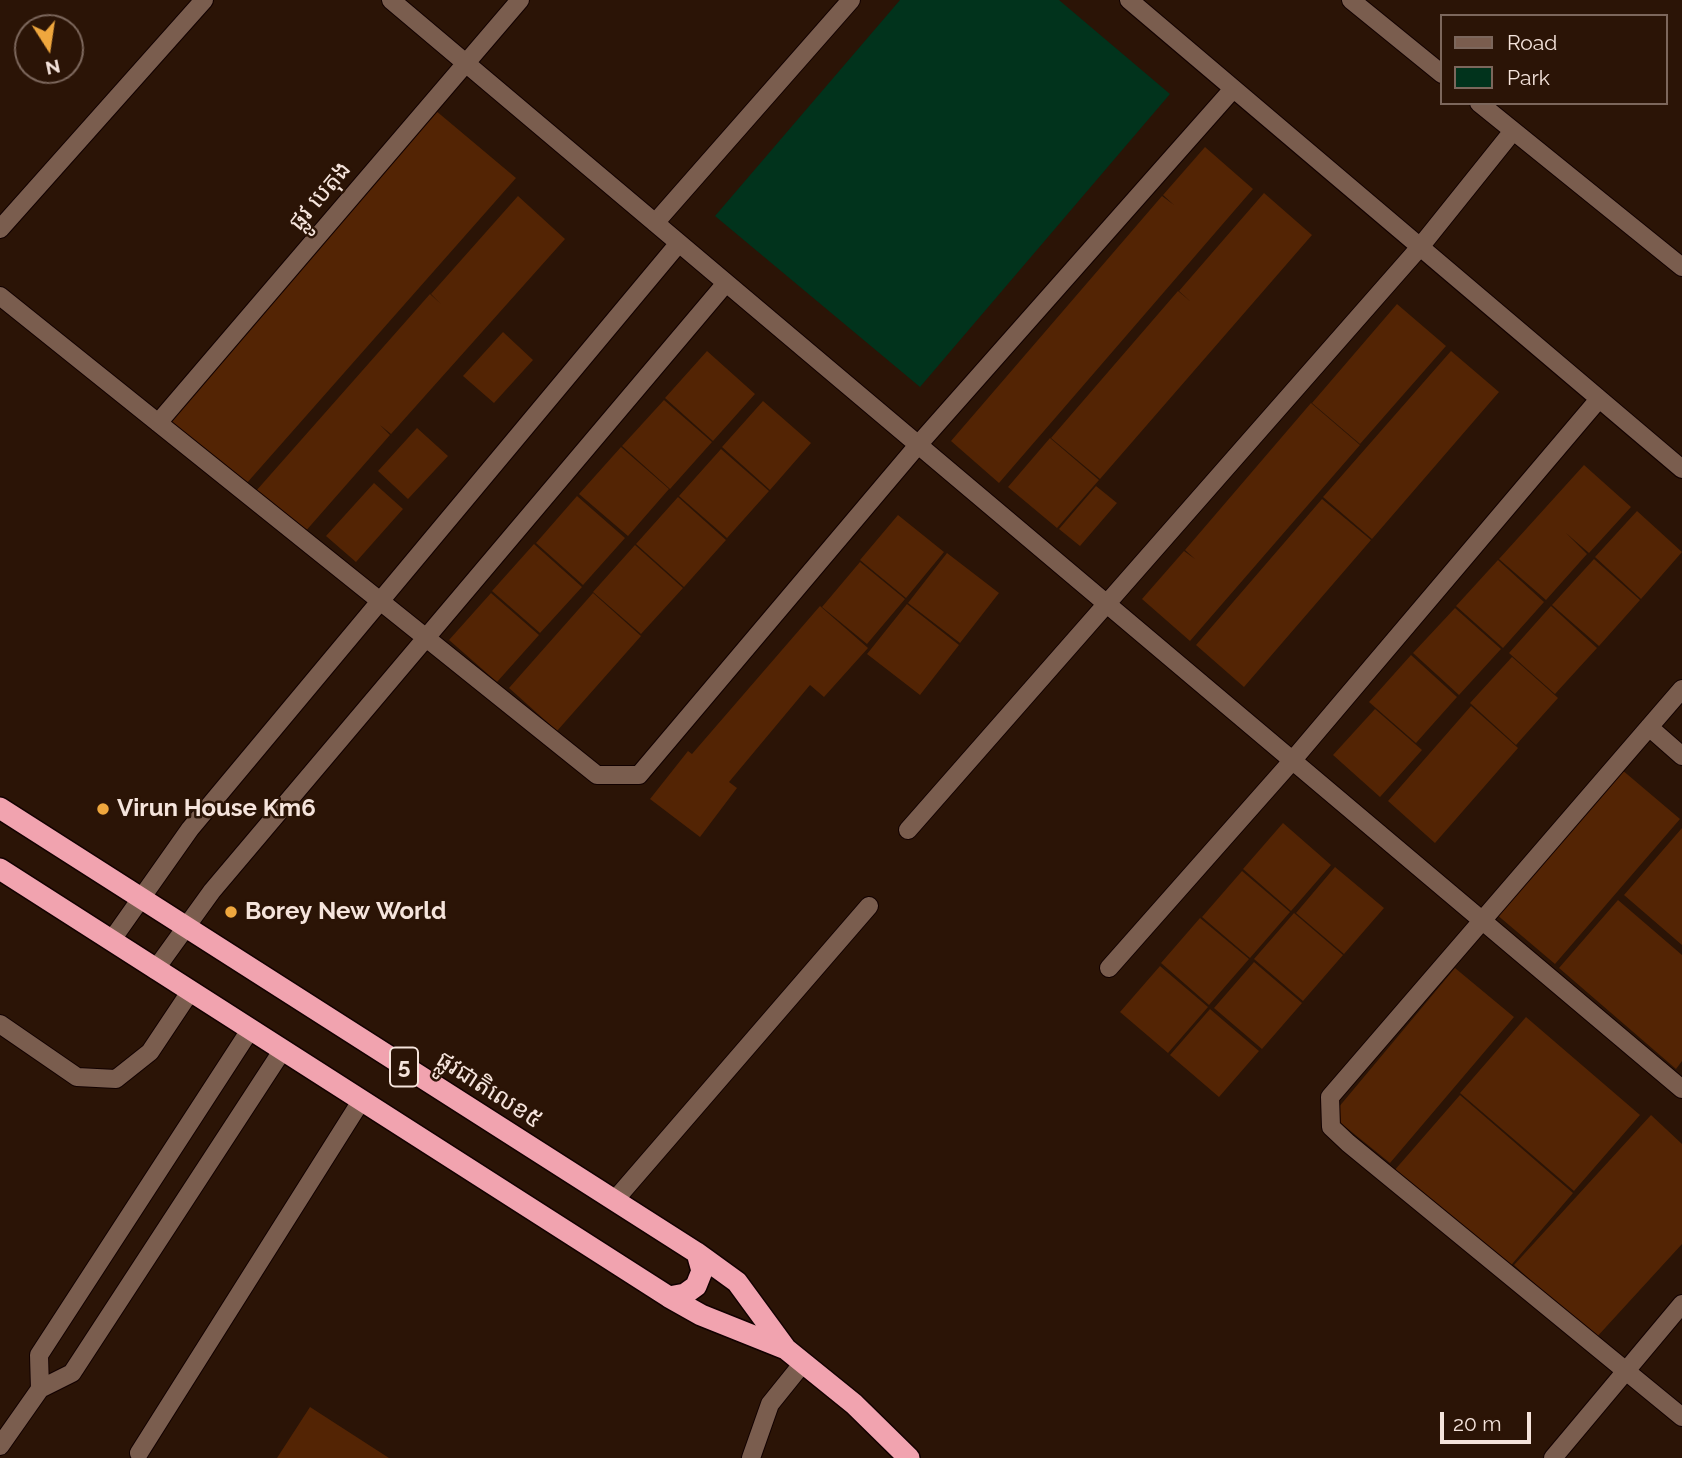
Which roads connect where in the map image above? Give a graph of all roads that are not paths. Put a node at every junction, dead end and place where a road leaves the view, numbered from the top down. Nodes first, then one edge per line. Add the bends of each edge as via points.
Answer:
1 (204, 0) edge
2 (391, 0) edge
3 (520, 0) edge
4 (851, 0) edge
5 (1129, 0) edge
6 (1351, 0) edge
7 (466, 63) junction
8 (1440, 72) edge
9 (1233, 89) junction
10 (1481, 105) edge
11 (1513, 131) junction
12 (655, 223) junction
13 (0, 229) edge
14 (679, 243) junction
15 (1420, 247) junction
16 (1682, 267) edge
17 (726, 283) junction
18 (0, 296) edge
19 (1599, 399) junction
20 (158, 423) junction
21 (918, 445) junction
22 (1682, 470) edge
23 (380, 602) junction
24 (1106, 604) junction
25 (426, 638) junction
26 (1682, 689) edge
27 (1649, 727) junction
28 (1682, 756) edge
29 (1292, 761) junction
30 (0, 808) edge
31 (908, 830) dead end
32 (0, 869) edge
33 (140, 898) junction
34 (869, 906) dead end
35 (1482, 920) junction
36 (186, 927) junction
37 (111, 940) junction
38 (1109, 968) dead end
39 (155, 970) junction
40 (190, 992) junction
41 (0, 1024) edge
42 (250, 1030) junction
43 (282, 1051) junction
44 (1682, 1089) edge
45 (361, 1101) junction
46 (614, 1201) junction
47 (697, 1253) junction
48 (669, 1297) junction
49 (1682, 1304) edge
50 (786, 1349) junction
51 (803, 1363) junction
52 (1626, 1372) junction
53 (40, 1389) junction
54 (1682, 1417) edge
55 (0, 1446) edge
56 (139, 1453) dead end
57 (751, 1458) edge
58 (909, 1458) edge
59 (1553, 1458) edge

1 - 13 street
2 - 7 street
3 - 7 street, ផ្លូវ បេតុង
4 - 12 street
5 - 9 street
6 - 8 street
7 - 12 street
7 - 20 street, ផ្លូវ បេតុង
9 - 15 street
9 - 21 street
10 - 11 street
11 - 15 street
11 - 16 street
12 - 14 street
14 - 17 street
14 - 23 street
15 - 19 street
15 - 24 street
17 - 21 street
17 - 25 street
18 - 20 street
19 - 22 street
19 - 29 street
20 - 23 street
21 - 24 street
21 - 25 street via 639,775 597,775
23 - 25 street
23 - 33 street via 183,837
24 - 29 street
24 - 31 street
25 - 36 street
26 - 27 street
27 - 28 street
27 - 35 street
29 - 35 street
29 - 38 street
30 - 33 highway, ផ្លូវជាតិលេខ៥ / 5
32 - 37 highway, ផ្លូវជាតិលេខ៥ / 5
33 - 36 highway, ផ្លូវជាតិលេខ៥ / 5
33 - 37 street
34 - 46 street
35 - 44 street
35 - 52 street via 1330,1097 1331,1127
36 - 39 street
36 - 46 highway, ផ្លូវជាតិលេខ៥ / 5
37 - 39 highway, ផ្លូវជាតិលេខ៥ / 5
39 - 40 highway, ផ្លូវជាតិលេខ៥ / 5
40 - 41 street via 150,1052 116,1079 77,1077
40 - 42 highway, ផ្លូវជាតិលេខ៥ / 5
42 - 43 highway, ផ្លូវជាតិលេខ៥ / 5
42 - 53 street via 39,1355
43 - 45 highway, ផ្លូវជាតិលេខ៥ / 5
43 - 53 street via 72,1373
45 - 48 highway, ផ្លូវជាតិលេខ៥ / 5
45 - 56 street
46 - 47 highway, ផ្លូវជាតិលេខ៥ / 5
47 - 48 highway via 702,1271 696,1286
47 - 50 highway, ផ្លូវជាតិលេខ៥ / 5 via 737,1282
48 - 50 highway, ផ្លូវជាតិលេខ៥ / 5
49 - 52 street
50 - 51 highway, ផ្លូវជាតិលេខ៥ / 5
51 - 57 street via 770,1404
51 - 58 highway, ផ្លូវជាតិលេខ៥ / 5 via 854,1404
52 - 54 street
52 - 59 street
53 - 55 street

